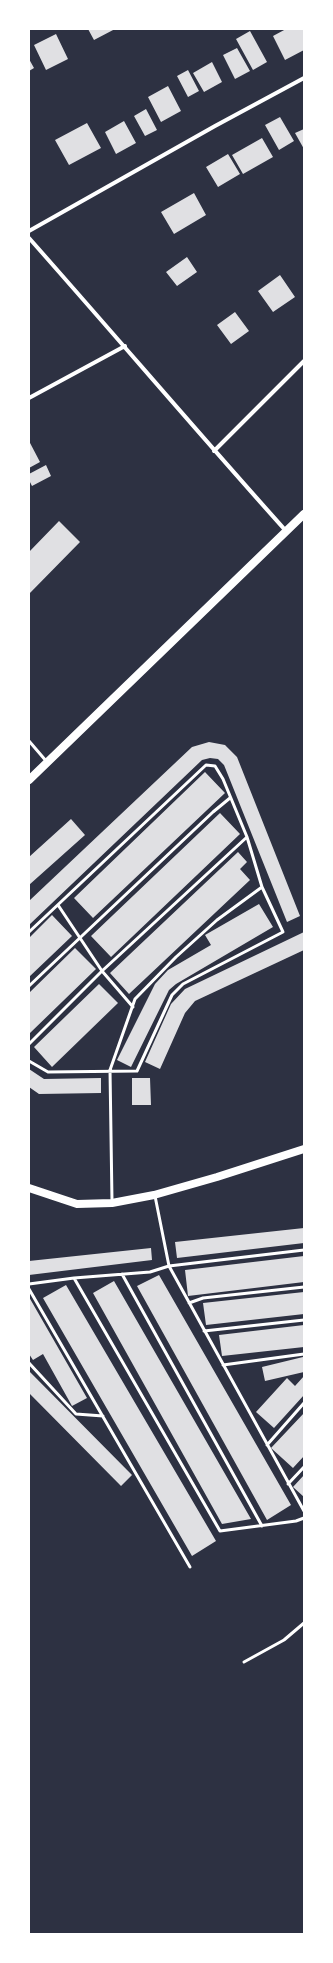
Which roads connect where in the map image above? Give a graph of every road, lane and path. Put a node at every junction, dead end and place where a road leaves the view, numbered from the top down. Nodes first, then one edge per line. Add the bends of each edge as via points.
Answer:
1 (304, 78) edge
2 (29, 231) edge
3 (29, 238) edge
4 (125, 346) junction
5 (304, 361) edge
6 (29, 398) edge
7 (214, 451) junction
8 (304, 514) edge
9 (287, 531) junction
10 (29, 741) edge
11 (47, 762) junction
12 (29, 780) edge
13 (230, 798) junction
14 (247, 837) junction
15 (262, 887) junction
16 (58, 905) junction
17 (29, 932) edge
18 (80, 937) junction
19 (102, 971) junction
20 (29, 986) edge
21 (133, 1007) junction
22 (29, 1044) edge
23 (29, 1061) edge
24 (110, 1070) junction
25 (304, 1149) edge
26 (29, 1188) edge
27 (154, 1195) junction
28 (112, 1203) junction
29 (304, 1250) edge
30 (169, 1266) junction
31 (122, 1274) junction
32 (74, 1278) junction
33 (29, 1284) edge
34 (304, 1287) edge
35 (29, 1289) edge
36 (189, 1303) junction
37 (304, 1320) edge
38 (204, 1331) junction
39 (304, 1354) edge
40 (29, 1363) edge
41 (223, 1365) junction
42 (304, 1403) edge
43 (103, 1416) junction
44 (267, 1445) junction
45 (304, 1467) edge
46 (288, 1484) junction
47 (304, 1511) edge
48 (304, 1518) edge
49 (262, 1526) junction
50 (190, 1567) dead end
51 (304, 1623) edge
52 (244, 1662) dead end

1 - 2 street
3 - 4 street
4 - 6 street
4 - 7 street
5 - 7 street
7 - 9 street
8 - 9 main road
9 - 11 main road
10 - 11 lane
11 - 12 main road
13 - 14 lane
13 - 16 lane via 223,778 215,766 206,765
13 - 18 lane
14 - 15 lane
14 - 19 lane
15 - 21 lane via 217,920 176,957 135,999
15 - 24 lane via 283,932 183,984 172,995 137,1071
16 - 17 lane
16 - 18 lane
18 - 19 lane
18 - 20 lane
19 - 21 lane
19 - 22 lane
21 - 24 lane
23 - 24 lane via 48,1072
24 - 28 lane
25 - 27 main road
26 - 28 main road via 77,1204
27 - 28 main road
27 - 30 lane
29 - 30 lane
30 - 31 lane via 150,1272
30 - 36 lane
31 - 32 lane
31 - 49 lane
32 - 33 lane
32 - 49 lane via 220,1531
34 - 36 lane via 203,1298
35 - 43 lane
36 - 38 lane
37 - 38 lane
38 - 41 lane
39 - 41 lane
40 - 43 lane via 76,1414
41 - 44 lane
42 - 44 lane
43 - 50 lane
44 - 46 lane
45 - 46 lane
46 - 47 lane
48 - 49 lane
51 - 52 lane via 284,1640

